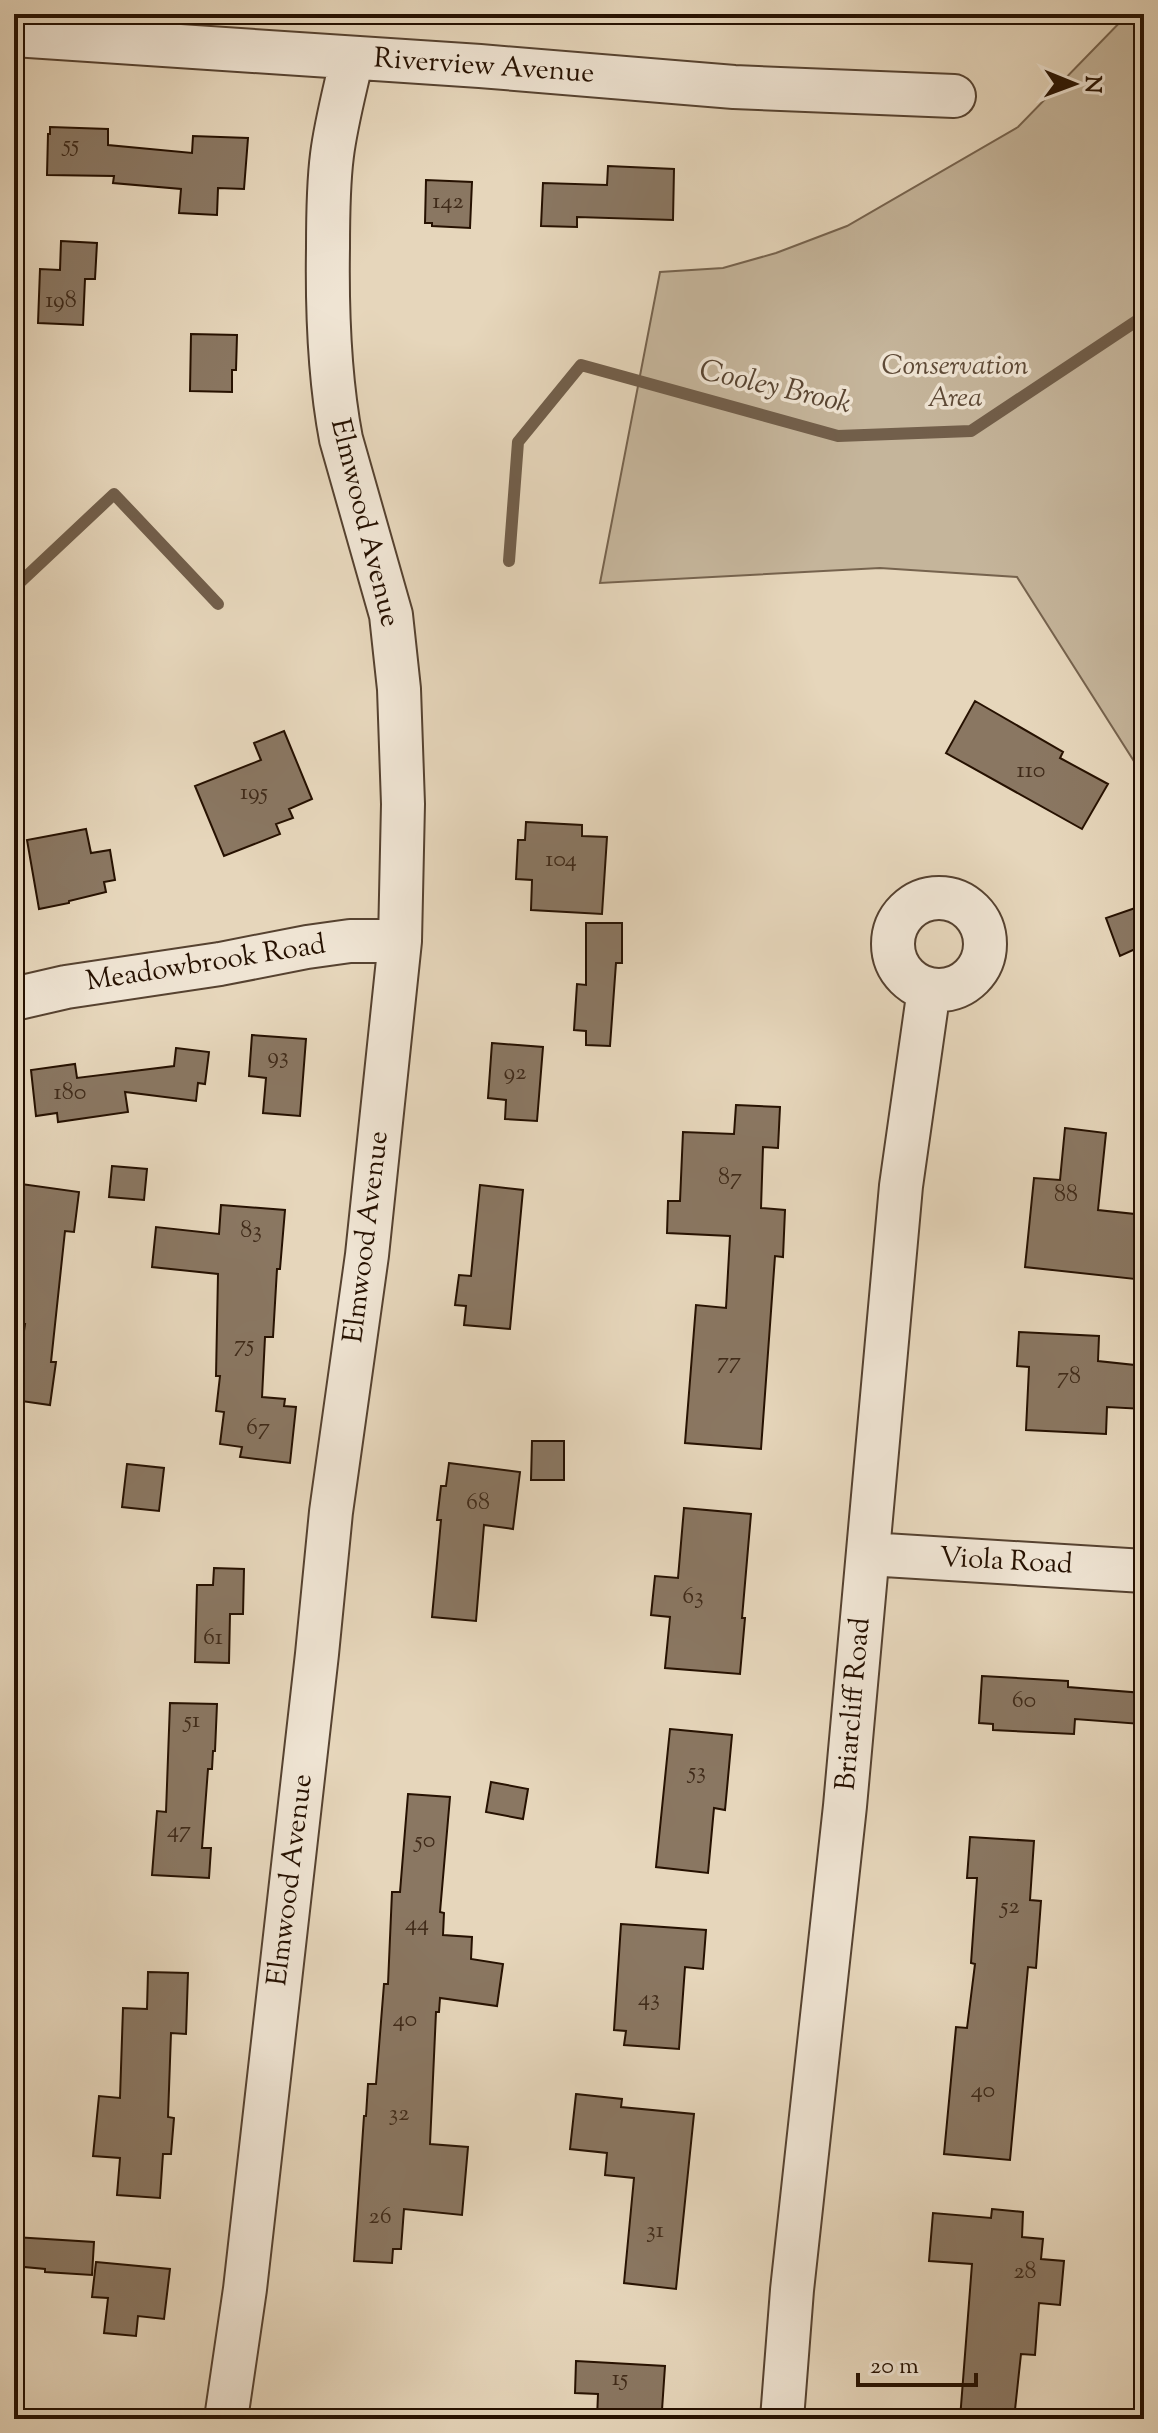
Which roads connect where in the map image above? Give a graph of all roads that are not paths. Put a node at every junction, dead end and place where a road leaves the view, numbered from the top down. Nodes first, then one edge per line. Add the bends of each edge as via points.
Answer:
1 (14, 35) edge
2 (352, 58) junction
3 (954, 96) dead end
4 (400, 941) junction
5 (929, 989) dead end
6 (14, 999) edge
7 (868, 1554) junction
8 (1144, 1571) edge
9 (226, 2419) edge
10 (782, 2419) edge

1 - 2 street, Riverview Avenue
2 - 3 street, Riverview Avenue via 734,87
2 - 4 street, Elmwood Avenue via 329,186 330,352 341,439 391,615 403,804
4 - 6 street, Meadowbrook Road via 307,947
4 - 9 street, Elmwood Avenue
5 - 7 street, Briarcliff Road via 901,1186
7 - 8 street, Viola Road
7 - 10 street, Briarcliff Road

